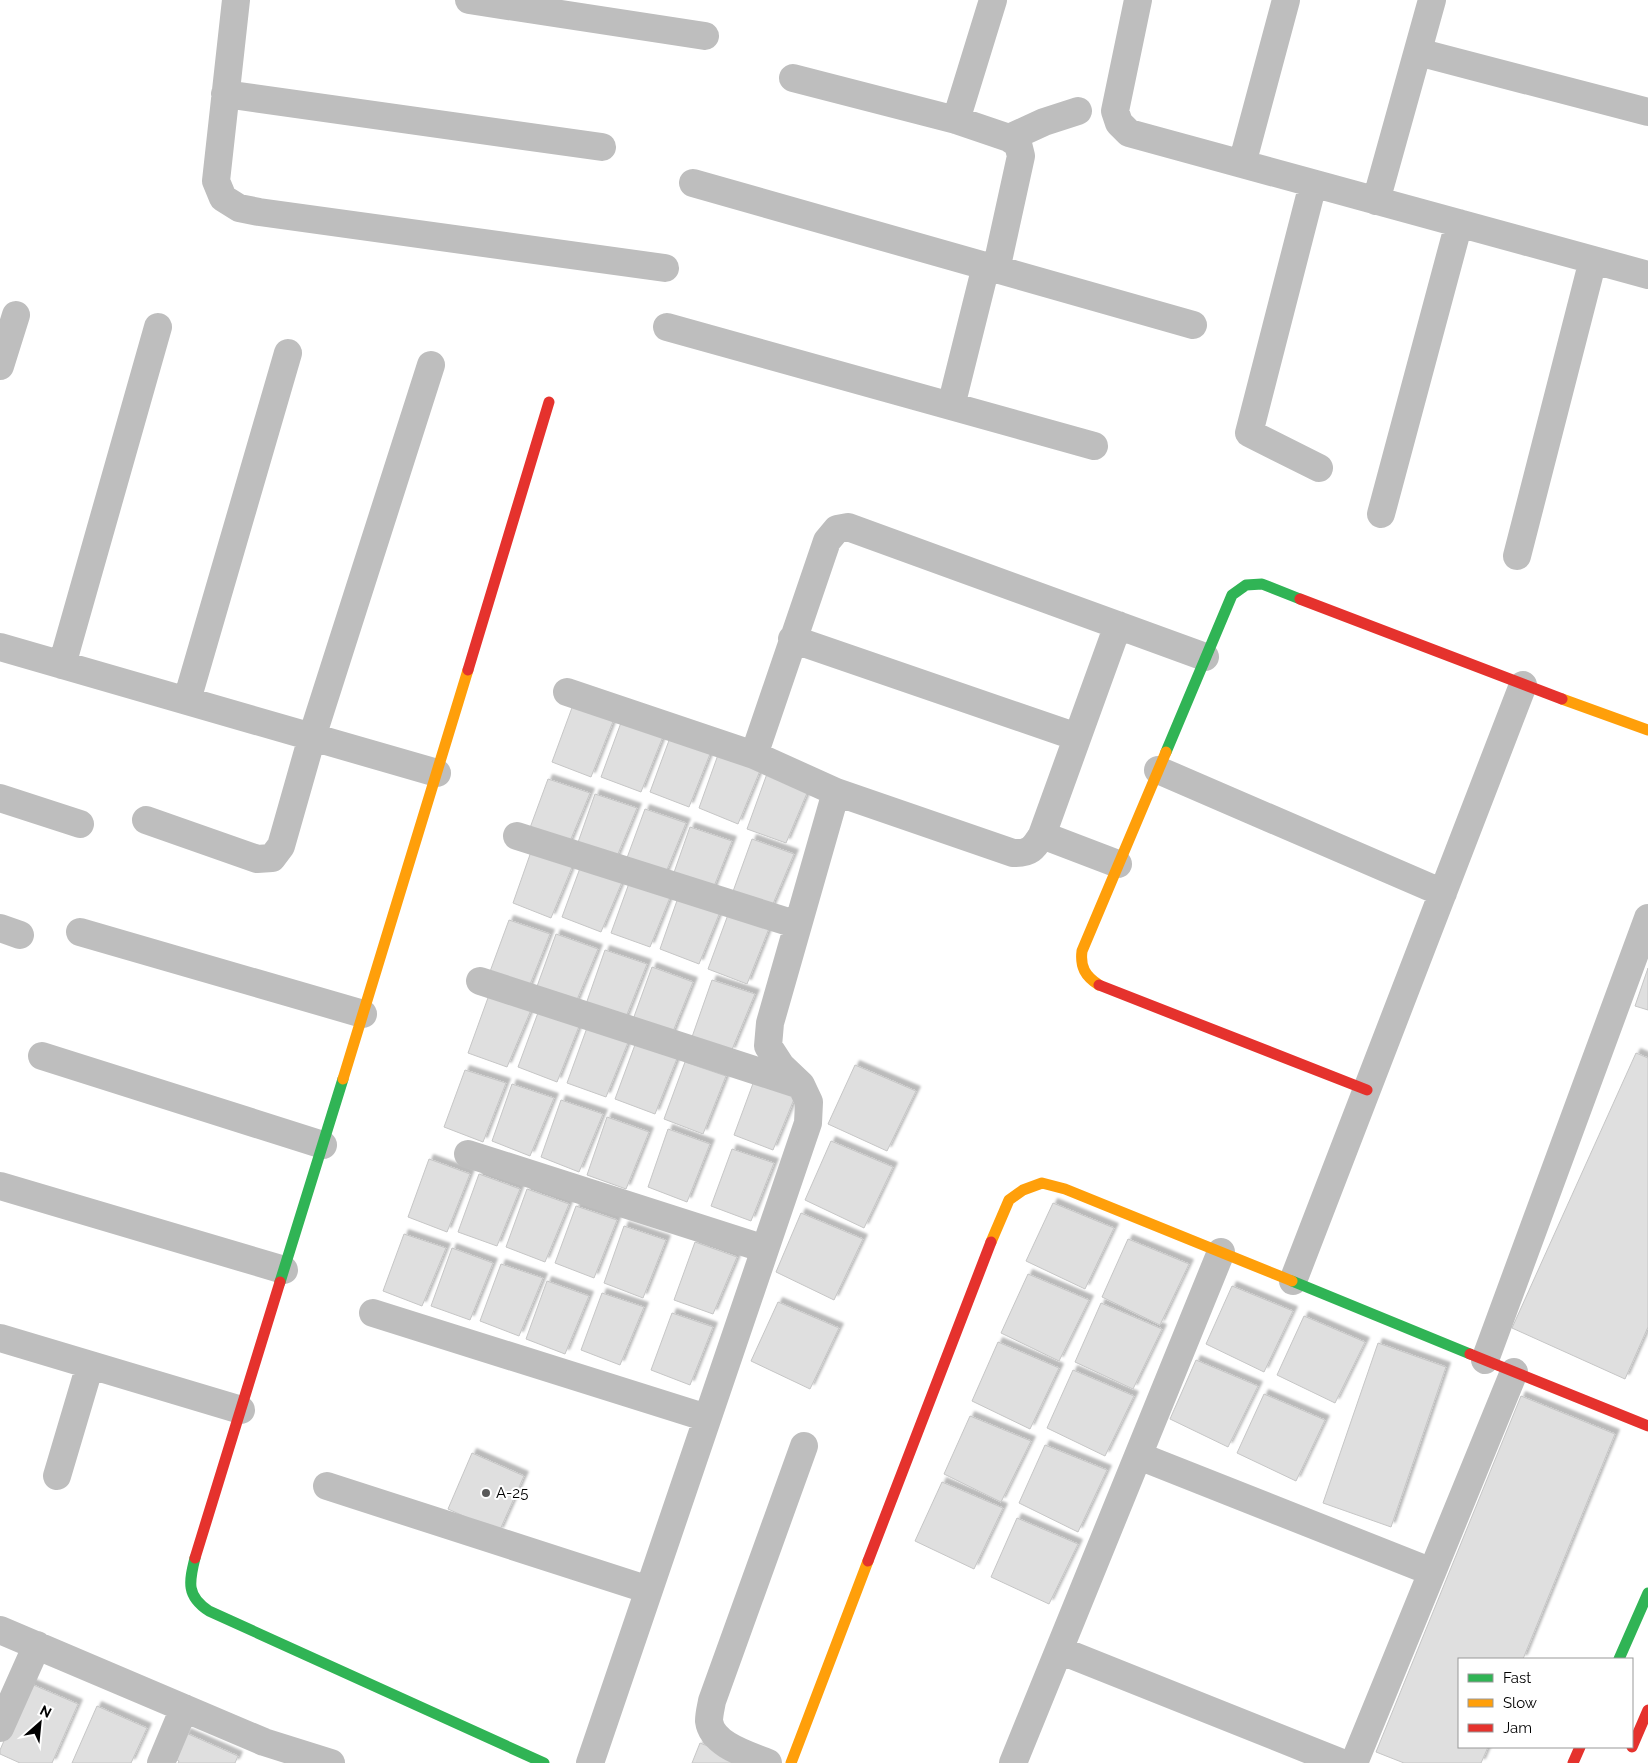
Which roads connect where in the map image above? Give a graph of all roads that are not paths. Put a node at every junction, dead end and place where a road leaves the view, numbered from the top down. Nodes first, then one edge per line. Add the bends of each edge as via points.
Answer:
1 (236, 0) edge
2 (469, 0) edge
3 (993, 0) edge
4 (1138, 0) edge
5 (1286, 0) edge
6 (1432, 0) edge
7 (527, 4) edge
8 (705, 36) dead end
9 (1418, 52) junction
10 (793, 78) dead end
11 (226, 94) junction
12 (1078, 111) dead end
13 (1648, 112) edge
14 (956, 120) junction
15 (1009, 138) junction
16 (602, 147) dead end
17 (1242, 164) junction
18 (693, 184) dead end
19 (1313, 184) junction
20 (1376, 201) junction
21 (1459, 224) junction
22 (1593, 260) junction
23 (665, 268) dead end
24 (991, 268) junction
25 (1648, 275) edge
26 (16, 315) dead end
27 (1193, 325) dead end
28 (668, 326) dead end
29 (158, 327) dead end
30 (288, 353) dead end
31 (432, 365) dead end
32 (0, 366) edge
33 (549, 402) dead end
34 (951, 406) junction
35 (1094, 446) dead end
36 (1318, 468) dead end
37 (1381, 514) dead end
38 (1517, 556) dead end
39 (1118, 625) junction
40 (792, 639) junction
41 (0, 647) edge
42 (1205, 657) junction
43 (62, 665) junction
44 (1523, 685) junction
45 (567, 692) dead end
46 (187, 700) junction
47 (1648, 730) edge
48 (312, 737) junction
49 (1076, 737) junction
50 (754, 755) junction
51 (1158, 770) junction
52 (437, 773) junction
53 (836, 792) junction
54 (0, 798) edge
55 (146, 820) dead end
56 (80, 824) dead end
57 (1042, 835) junction
58 (517, 836) dead end
59 (1118, 864) junction
60 (1443, 893) junction
61 (1648, 918) edge
62 (798, 925) junction
63 (80, 932) dead end
64 (480, 981) dead end
65 (363, 1014) junction
66 (42, 1056) dead end
67 (801, 1085) junction
68 (1366, 1090) junction
69 (323, 1145) junction
70 (468, 1154) dead end
71 (0, 1186) edge
72 (766, 1249) junction
73 (1221, 1252) junction
74 (284, 1270) junction
75 (1293, 1282) junction
76 (373, 1313) dead end
77 (0, 1338) edge
78 (1485, 1360) junction
79 (90, 1365) junction
80 (1514, 1372) junction
81 (241, 1410) junction
82 (708, 1418) junction
83 (1648, 1426) edge
84 (804, 1446) dead end
85 (1139, 1456) junction
86 (56, 1476) dead end
87 (327, 1486) dead end
88 (1432, 1572) junction
89 (649, 1590) junction
90 (1648, 1592) edge
91 (0, 1630) edge
92 (37, 1645) junction
93 (1059, 1650) junction
94 (1619, 1658) edge
95 (184, 1708) junction
96 (1648, 1710) edge
97 (0, 1728) edge
98 (1633, 1742) edge
99 (1580, 1748) edge
100 (161, 1763) edge
101 (331, 1763) edge
102 (544, 1763) edge
103 (590, 1763) edge
104 (768, 1763) edge
105 (791, 1763) edge
106 (1013, 1763) edge
107 (1342, 1763) edge
108 (1354, 1763) edge
109 (1573, 1763) edge

1 - 11 street
2 - 7 street
3 - 14 street
4 - 17 street via 1117,94 1115,110 1119,123 1129,133
5 - 17 street
6 - 9 street
7 - 8 street
9 - 13 street
9 - 20 street
10 - 14 street
11 - 16 street
11 - 23 street via 216,181 223,198 239,208
12 - 15 street
14 - 15 street
15 - 24 street via 1018,144 1021,156
17 - 19 street
18 - 24 street
19 - 20 street
19 - 36 street via 1248,433
20 - 21 street
21 - 22 street
21 - 37 street
22 - 25 street
22 - 38 street
24 - 27 street
24 - 34 street
26 - 32 street
28 - 34 street
29 - 43 street
30 - 46 street
31 - 48 street
33 - 52 street
34 - 35 street
39 - 40 street via 848,527 837,529 827,541
39 - 42 street
39 - 49 street
40 - 49 street
40 - 50 street
41 - 43 street
42 - 44 street via 1232,595 1246,585 1262,584
42 - 51 street
43 - 46 street
44 - 47 street
44 - 60 street
45 - 50 street
46 - 48 street
48 - 52 street
48 - 55 street via 287,830 272,858 256,858
49 - 57 street
50 - 53 street
51 - 59 street
51 - 60 street
52 - 65 street
53 - 57 street via 1013,853 1028,851
53 - 62 street
54 - 56 street
57 - 59 street
58 - 62 street
59 - 68 street via 1082,951 1080,961 1094,982
60 - 68 street
61 - 78 street
62 - 67 street via 770,1023 768,1046 780,1066
63 - 65 street
64 - 67 street
65 - 69 street
66 - 69 street
67 - 72 street via 809,1102 808,1123
68 - 75 street
69 - 74 street
70 - 72 street
71 - 74 street
72 - 82 street
73 - 75 street
73 - 85 street
73 - 105 street via 1065,1189 1042,1184 1023,1190 1009,1200
74 - 81 street
75 - 78 street
76 - 82 street
77 - 79 street
78 - 80 street
79 - 81 street
79 - 86 street
80 - 83 street
80 - 88 street
81 - 102 street via 192,1574 192,1597 199,1606
82 - 89 street
84 - 104 street via 712,1701 709,1720 712,1732 727,1746
85 - 88 street
85 - 93 street
87 - 89 street
88 - 108 street
89 - 103 street
90 - 94 street
91 - 92 street
92 - 95 street
92 - 97 street
93 - 106 street
93 - 107 street
95 - 100 street
95 - 101 street via 264,1742
96 - 98 street
99 - 109 street

